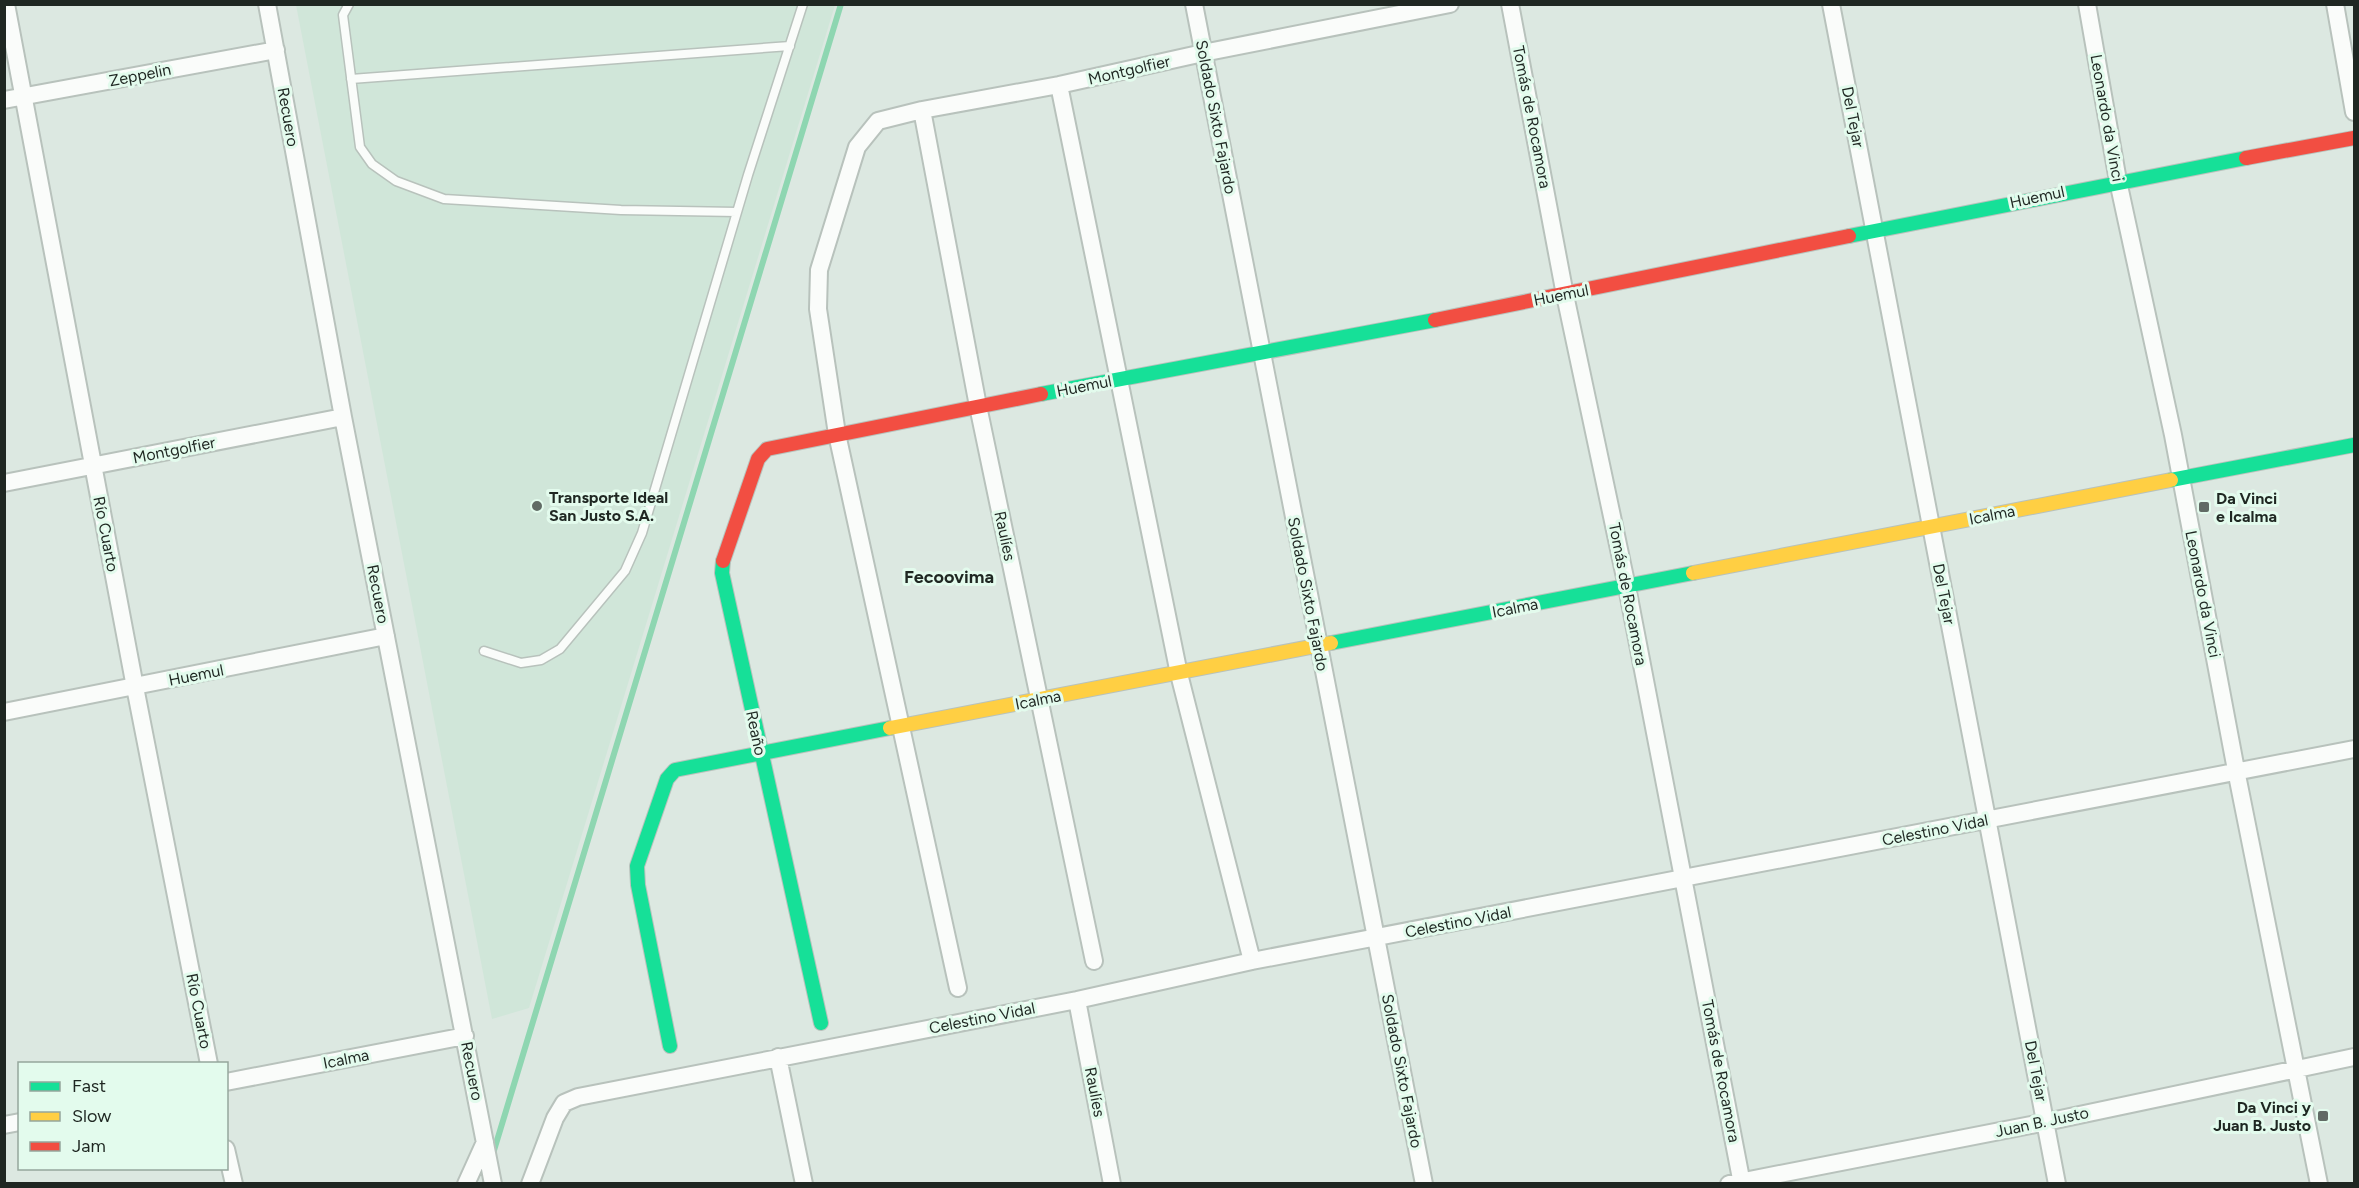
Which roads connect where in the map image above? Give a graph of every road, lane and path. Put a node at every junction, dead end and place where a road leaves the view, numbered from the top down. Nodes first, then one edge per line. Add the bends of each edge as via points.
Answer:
1 (6, 4) edge
2 (267, 4) edge
3 (349, 4) edge
4 (803, 4) edge
5 (1194, 4) edge
6 (1450, 4) edge
7 (1510, 4) edge
8 (1831, 4) edge
9 (2087, 4) edge
10 (2335, 4) edge
11 (790, 46) junction
12 (276, 50) junction
13 (1203, 53) junction
14 (351, 79) junction
15 (1059, 85) junction
16 (22, 97) junction
17 (4, 100) edge
18 (922, 110) junction
19 (2355, 112) edge
20 (2355, 138) edge
21 (2118, 180) junction
22 (737, 212) junction
23 (1876, 230) junction
24 (1565, 295) junction
25 (1263, 352) junction
26 (1118, 380) junction
27 (978, 406) junction
28 (343, 417) junction
29 (837, 434) junction
30 (2355, 445) edge
31 (767, 449) joint
32 (92, 465) junction
33 (2181, 479) junction
34 (4, 483) edge
35 (1931, 527) junction
36 (1627, 587) junction
37 (387, 636) junction
38 (1317, 646) junction
39 (484, 651) dead end
40 (1179, 674) junction
41 (135, 687) junction
42 (1038, 700) junction
43 (4, 712) edge
44 (900, 728) junction
45 (2355, 749) edge
46 (760, 755) junction
47 (2236, 770) junction
48 (1988, 819) junction
49 (1683, 879) junction
50 (1376, 938) junction
51 (1094, 961) dead end
52 (1252, 961) junction
53 (958, 988) dead end
54 (1077, 1000) junction
55 (821, 1023) dead end
56 (465, 1036) junction
57 (670, 1046) dead end
58 (778, 1057) junction
59 (2355, 1057) edge
60 (209, 1062) edge
61 (2296, 1067) junction
62 (228, 1082) edge
63 (2046, 1122) junction
64 (485, 1143) junction
65 (228, 1158) edge
66 (1738, 1183) edge
67 (234, 1184) edge
68 (466, 1184) edge
69 (493, 1184) edge
70 (531, 1184) edge
71 (804, 1184) edge
72 (1112, 1184) edge
73 (1424, 1184) edge
74 (2057, 1184) edge
75 (2319, 1184) edge

1 - 16 street, Río Cuarto
2 - 12 street, Recuero
3 - 14 lane via 343,15
4 - 11 lane
5 - 13 street, Soldado Sixto Fajardo
6 - 13 street, Montgolfier
7 - 24 street, Tomás de Rocamora
8 - 23 street, Del Tejar
9 - 21 street, Leonardo da Vinci
10 - 19 street
11 - 14 lane
11 - 22 lane
12 - 16 street, Zeppelin
12 - 28 street, Recuero
13 - 15 street, Montgolfier
13 - 25 street, Soldado Sixto Fajardo
14 - 22 lane via 360,147 372,164 396,181 444,199 621,210
15 - 18 street, Montgolfier
15 - 26 street
16 - 17 street, Zeppelin
16 - 32 street, Río Cuarto
18 - 27 street, Raulíes
18 - 29 street, Montgolfier via 878,121 857,147 819,270 818,309
20 - 21 street, Huemul
21 - 23 street, Huemul
21 - 33 street, Leonardo da Vinci
22 - 39 lane via 642,533 625,571 560,650 541,660 521,663
23 - 24 street, Huemul
23 - 35 street, Del Tejar
24 - 25 street, Huemul
24 - 36 street, Tomás de Rocamora
25 - 26 street, Huemul
25 - 38 street, Soldado Sixto Fajardo
26 - 27 street, Huemul
26 - 40 street
27 - 29 street, Huemul
27 - 42 street, Raulíes
28 - 32 street, Montgolfier
28 - 37 street, Recuero
29 - 31 street, Huemul
29 - 44 street
30 - 33 street, Icalma
31 - 46 street, Reaño via 754,469 724,554 722,573
32 - 34 street, Montgolfier
32 - 41 street, Río Cuarto
33 - 35 street, Icalma
33 - 47 street, Leonardo da Vinci
35 - 36 street, Icalma
35 - 48 street, Del Tejar
36 - 38 street, Icalma
36 - 49 street, Tomás de Rocamora
37 - 41 street, Huemul
37 - 56 street, Recuero
38 - 40 street, Icalma
38 - 50 street, Soldado Sixto Fajardo
40 - 42 street, Icalma
40 - 52 street
41 - 43 street, Huemul
41 - 60 street, Río Cuarto
42 - 44 street, Icalma
42 - 51 street, Raulíes
44 - 46 street, Icalma
44 - 53 street
45 - 47 street, Celestino Vidal
46 - 55 street, Reaño
46 - 57 street, Icalma via 675,770 667,779 637,866
47 - 48 street, Celestino Vidal
47 - 61 street, Leonardo da Vinci
48 - 49 street, Celestino Vidal
48 - 63 street, Del Tejar
49 - 50 street, Celestino Vidal
49 - 66 street, Tomás de Rocamora
50 - 52 street, Celestino Vidal
50 - 73 street, Soldado Sixto Fajardo
52 - 54 street, Celestino Vidal
54 - 58 street, Celestino Vidal
54 - 72 street, Raulíes
56 - 62 street, Icalma
56 - 64 street, Recuero
58 - 70 street, Celestino Vidal via 578,1096 564,1103
58 - 71 street
59 - 61 street, Juan B. Justo
61 - 63 street, Juan B. Justo
61 - 75 street, Leonardo da Vinci
63 - 66 street, Juan B. Justo
63 - 74 street, Del Tejar
64 - 68 street
64 - 69 street, Recuero
65 - 67 street

